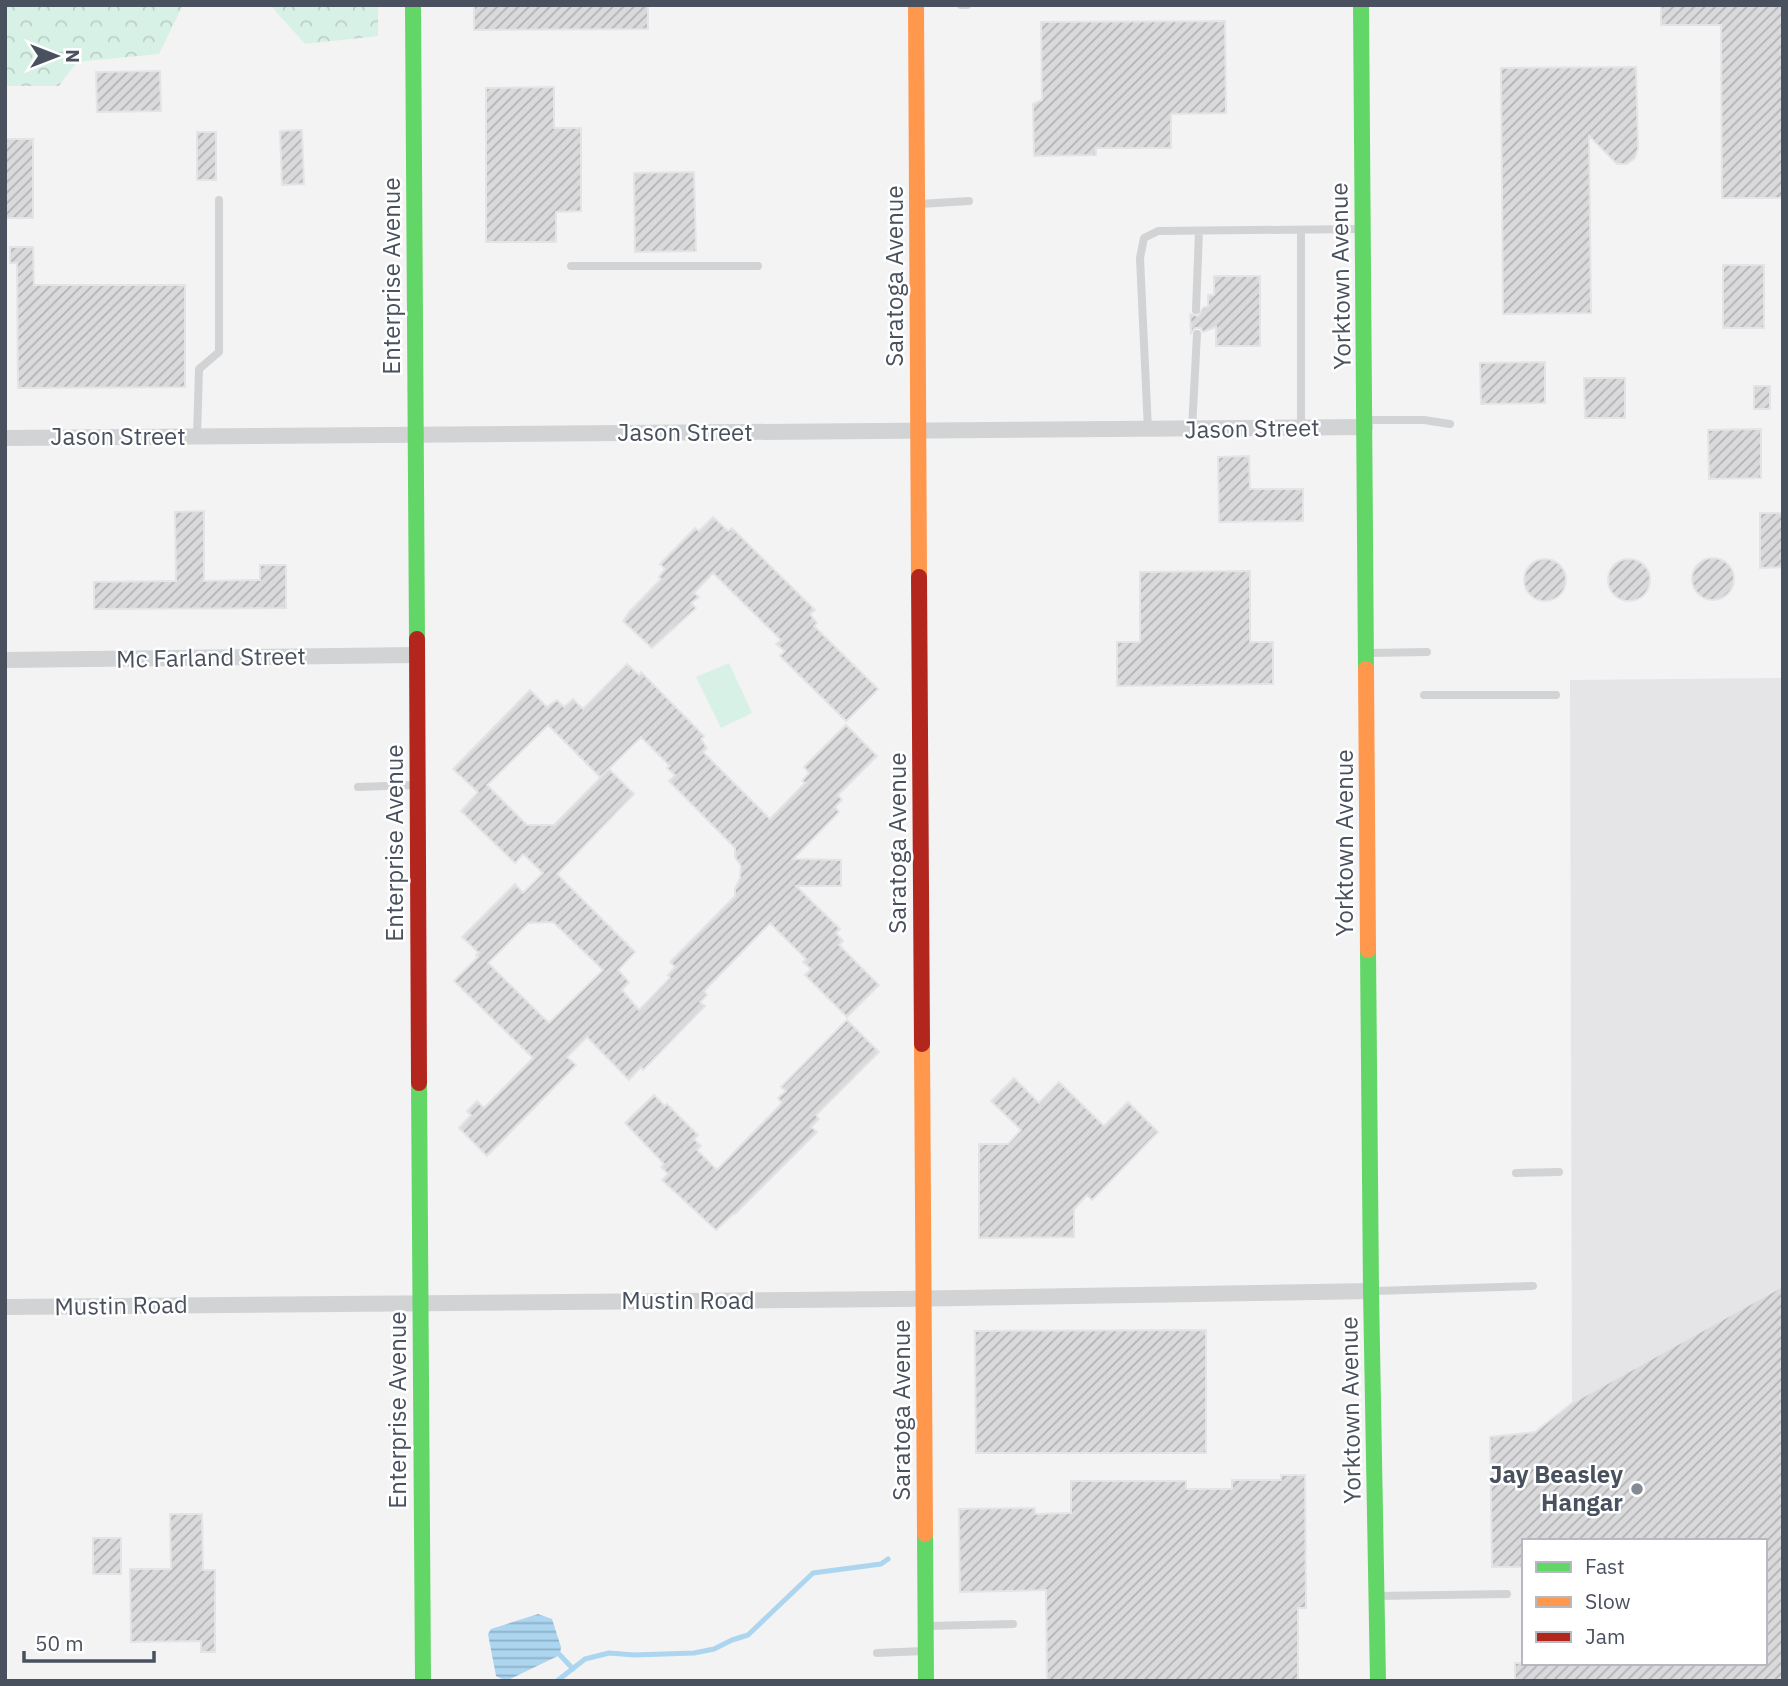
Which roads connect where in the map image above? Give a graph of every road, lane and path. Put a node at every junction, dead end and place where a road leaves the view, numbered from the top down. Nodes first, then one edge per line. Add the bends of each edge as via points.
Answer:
1 (413, 5) edge
2 (916, 5) edge
3 (961, 5) edge
4 (967, 5) edge
5 (1361, 5) edge
6 (219, 200) dead end
7 (969, 201) dead end
8 (917, 204) junction
9 (1363, 229) junction
10 (1301, 230) junction
11 (1199, 231) junction
12 (571, 266) dead end
13 (758, 266) dead end
14 (1196, 310) dead end
15 (1197, 334) dead end
16 (1365, 424) junction
17 (1450, 424) dead end
18 (1301, 428) junction
19 (1192, 429) junction
20 (1148, 430) junction
21 (919, 431) junction
22 (415, 435) junction
23 (197, 436) junction
24 (5, 438) edge
25 (1427, 652) dead end
26 (1367, 653) junction
27 (417, 655) junction
28 (5, 660) edge
29 (1424, 695) dead end
30 (1556, 695) dead end
31 (418, 785) junction
32 (358, 787) dead end
33 (1559, 1172) dead end
34 (1516, 1173) dead end
35 (1533, 1286) dead end
36 (1371, 1292) junction
37 (924, 1298) junction
38 (421, 1303) junction
39 (5, 1307) edge
40 (1507, 1594) dead end
41 (1378, 1596) junction
42 (1013, 1625) dead end
43 (925, 1626) junction
44 (926, 1651) junction
45 (877, 1653) dead end
46 (423, 1681) edge
47 (926, 1681) edge
48 (1378, 1681) edge

1 - 22 street, Enterprise Avenue
2 - 8 street, Saratoga Avenue
3 - 4 lane
5 - 9 street, Yorktown Avenue
6 - 23 lane via 219,352 199,369
7 - 8 lane
8 - 21 street, Saratoga Avenue
9 - 10 lane
9 - 16 street, Yorktown Avenue
10 - 11 lane
10 - 18 lane
11 - 14 lane
11 - 20 lane via 1157,231 1144,238 1140,258
12 - 13 lane
15 - 19 lane
16 - 17 lane via 1424,420
16 - 18 street, Jason Street
16 - 26 street, Yorktown Avenue
18 - 19 street, Jason Street
19 - 20 street, Jason Street
20 - 21 street, Jason Street
21 - 22 street, Jason Street
21 - 37 street, Saratoga Avenue
22 - 23 street, Jason Street
22 - 27 street, Enterprise Avenue
23 - 24 street, Jason Street
25 - 26 lane
26 - 36 street, Yorktown Avenue
27 - 28 street, Mc Farland Street
27 - 31 street, Enterprise Avenue
29 - 30 lane
31 - 32 lane
31 - 38 street, Enterprise Avenue
33 - 34 lane
35 - 36 lane
36 - 37 street, Mustin Road
36 - 41 street, Yorktown Avenue
37 - 38 street, Mustin Road
37 - 43 street, Saratoga Avenue
38 - 39 street, Mustin Road
38 - 46 street, Enterprise Avenue
40 - 41 lane
41 - 48 street, Yorktown Avenue
42 - 43 lane
43 - 44 street, Saratoga Avenue
44 - 45 lane
44 - 47 street, Saratoga Avenue

